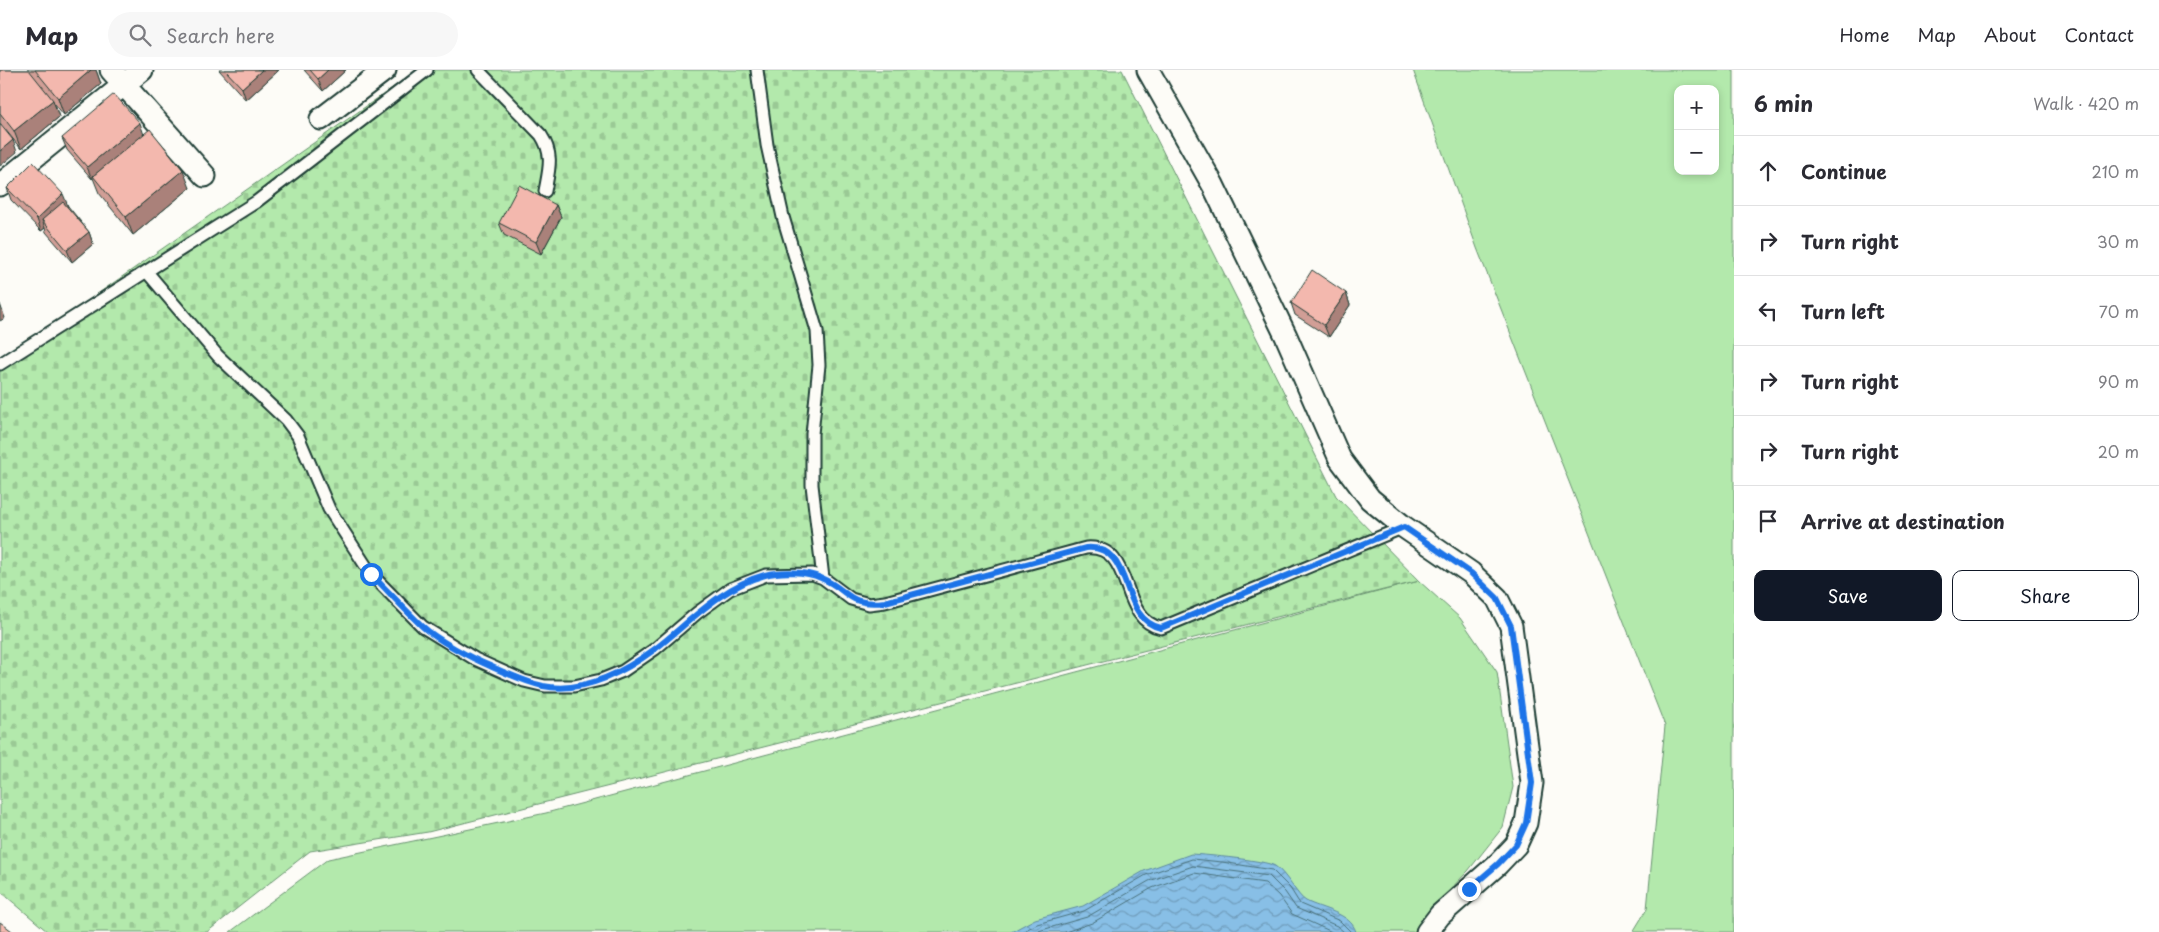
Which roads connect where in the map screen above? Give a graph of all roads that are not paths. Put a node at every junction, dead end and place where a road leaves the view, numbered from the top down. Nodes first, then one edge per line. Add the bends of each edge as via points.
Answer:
1 (142, 70) edge
2 (386, 70) edge
3 (427, 70) edge
4 (478, 70) edge
5 (757, 70) edge
6 (1148, 70) edge
7 (117, 78) edge
8 (321, 119) dead end
9 (205, 176) dead end
10 (0, 185) edge
11 (545, 191) dead end
12 (147, 272) junction
13 (0, 364) edge
14 (1404, 527) junction
15 (823, 578) junction
16 (1428, 932) edge

1 - 7 street
2 - 8 street
3 - 12 lane via 256,202
4 - 11 lane via 548,146 550,167
5 - 15 lane via 767,145 783,217 817,331 819,365 812,434 812,485
6 - 14 street via 1213,185 1286,336 1340,459 1370,499
7 - 9 street
7 - 10 street
12 - 13 lane
12 - 15 lane via 218,356 292,428 329,509 371,574 423,627 475,659 524,681 546,686 574,686 601,680 623,671 655,649 730,590 766,575 795,573
14 - 15 lane via 1161,628 1145,622 1115,560 1109,552 1096,547 869,604 851,599
14 - 16 street via 1471,573 1497,598 1511,626 1532,783 1526,823 1516,845 1440,916

